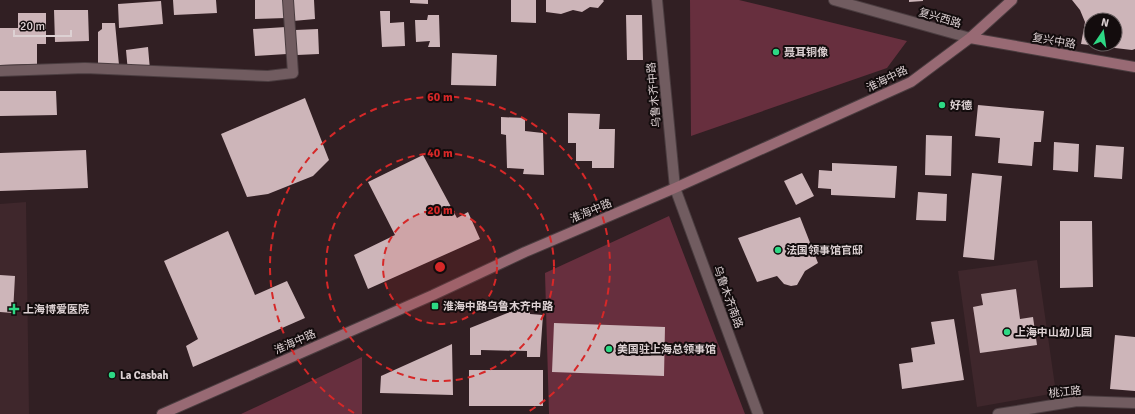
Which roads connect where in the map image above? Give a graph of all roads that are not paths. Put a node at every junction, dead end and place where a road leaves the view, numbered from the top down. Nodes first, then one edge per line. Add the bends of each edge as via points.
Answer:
1 (288, 0) edge
2 (658, 0) edge
3 (834, 0) edge
4 (1012, 0) edge
5 (970, 38) junction
6 (1135, 67) edge
7 (0, 71) edge
8 (675, 188) junction
9 (1135, 403) edge
10 (162, 414) edge
11 (758, 414) edge
12 (998, 414) edge

1 - 7 street via 293,73 268,76 84,68
2 - 8 street, 乌鲁木齐中路
3 - 5 street, 复兴西路
4 - 5 main road, 淮海中路
5 - 6 main road, 复兴中路
5 - 8 main road, 淮海中路 via 912,82
8 - 10 main road, 淮海中路
8 - 11 street, 乌鲁木齐南路
9 - 12 street, 桃江路 via 1076,401

